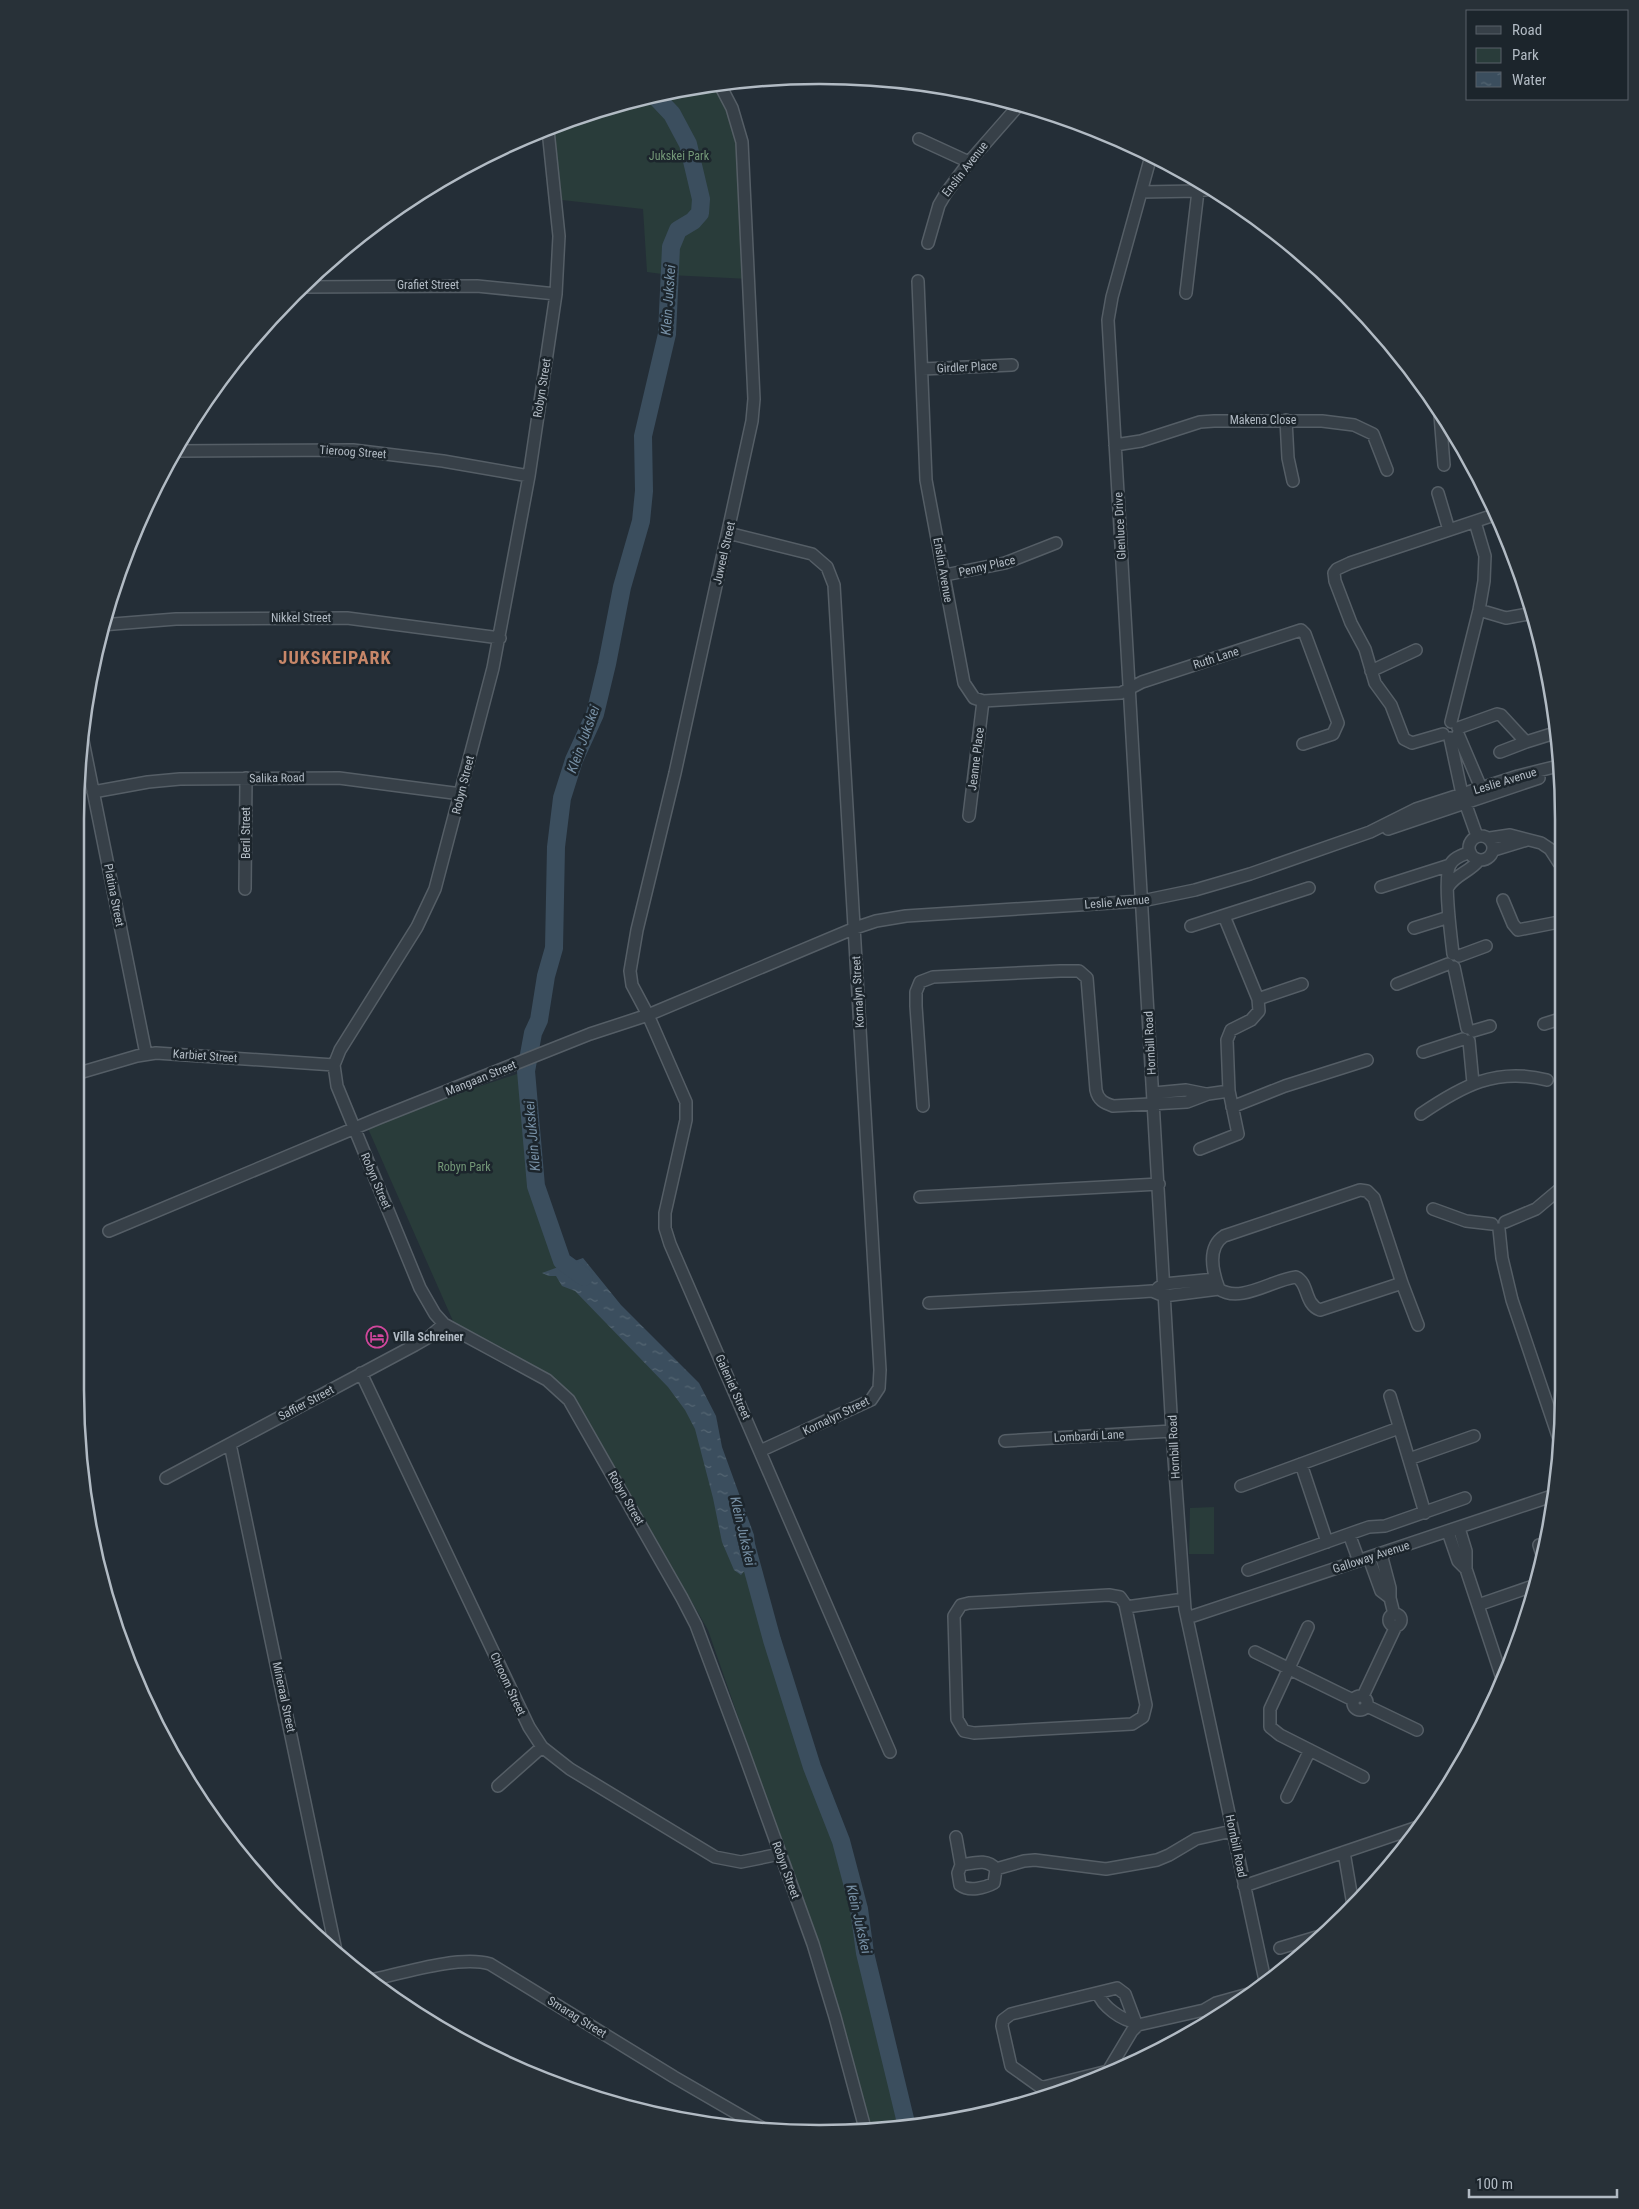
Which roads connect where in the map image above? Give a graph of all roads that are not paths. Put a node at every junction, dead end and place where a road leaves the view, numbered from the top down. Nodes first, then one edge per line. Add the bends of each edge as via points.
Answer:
1 (723, 90) edge
2 (1014, 110) edge
3 (549, 136) edge
4 (919, 139) dead end
5 (969, 162) junction
6 (1149, 162) edge
7 (1198, 191) joint
8 (1141, 192) junction
9 (928, 242) dead end
10 (918, 281) dead end
11 (313, 286) edge
12 (1186, 293) dead end
13 (556, 294) junction
14 (1012, 365) dead end
15 (922, 369) junction
16 (1286, 420) junction
17 (1441, 427) edge
18 (1115, 446) junction
19 (183, 451) edge
20 (1444, 466) dead end
21 (1387, 470) dead end
22 (528, 476) junction
23 (1293, 481) dead end
24 (1438, 493) dead end
25 (1489, 517) edge
26 (1475, 522) junction
27 (1450, 530) junction
28 (728, 533) junction
29 (1056, 543) dead end
30 (945, 575) junction
31 (1479, 610) junction
32 (1526, 615) edge
33 (110, 624) edge
34 (500, 638) junction
35 (1416, 650) dead end
36 (1371, 672) junction
37 (1130, 688) junction
38 (982, 701) junction
39 (1452, 731) junction
40 (1550, 734) edge
41 (1526, 742) junction
42 (1303, 744) dead end
43 (1500, 752) dead end
44 (86, 758) edge
45 (1554, 767) edge
46 (1554, 773) edge
47 (246, 778) junction
48 (93, 792) junction
49 (1483, 792) junction
50 (460, 794) junction
51 (1464, 798) junction
52 (969, 816) dead end
53 (1477, 836) junction
54 (1490, 838) junction
55 (1527, 840) junction
56 (1494, 850) junction
57 (1470, 852) junction
58 (1555, 856) edge
59 (1479, 860) junction
60 (1450, 865) junction
61 (1381, 887) dead end
62 (1448, 887) junction
63 (245, 888) dead end
64 (1309, 888) dead end
65 (1503, 900) dead end
66 (1142, 901) junction
67 (1224, 916) junction
68 (1449, 917) junction
69 (1555, 923) edge
70 (1191, 926) dead end
71 (855, 928) junction
72 (1414, 928) dead end
73 (1486, 946) dead end
74 (1454, 960) junction
75 (1302, 984) dead end
76 (1396, 984) dead end
77 (1258, 999) junction
78 (648, 1015) junction
79 (1555, 1021) edge
80 (1544, 1024) dead end
81 (1490, 1026) dead end
82 (1468, 1035) junction
83 (1423, 1052) dead end
84 (146, 1054) junction
85 (1367, 1060) dead end
86 (334, 1065) junction
87 (84, 1071) edge
88 (1548, 1080) dead end
89 (1473, 1083) junction
90 (1229, 1091) junction
91 (1154, 1099) junction
92 (923, 1106) dead end
93 (1232, 1106) junction
94 (1421, 1114) dead end
95 (353, 1128) junction
96 (1200, 1149) dead end
97 (1159, 1184) junction
98 (1555, 1193) edge
99 (920, 1197) dead end
100 (1433, 1209) dead end
101 (1499, 1225) junction
102 (109, 1231) dead end
103 (1164, 1284) junction
104 (1217, 1284) junction
105 (1402, 1284) junction
106 (1152, 1291) junction
107 (1164, 1296) junction
108 (929, 1303) dead end
109 (444, 1324) junction
110 (1418, 1325) dead end
111 (361, 1373) junction
112 (1390, 1396) dead end
113 (1554, 1424) edge
114 (1400, 1428) junction
115 (1172, 1431) junction
116 (1474, 1436) dead end
117 (1005, 1441) dead end
118 (230, 1444) junction
119 (760, 1451) junction
120 (1409, 1459) junction
121 (1301, 1464) junction
122 (166, 1478) dead end
123 (1241, 1486) dead end
124 (1465, 1498) dead end
125 (1547, 1498) edge
126 (1425, 1513) junction
127 (1454, 1530) junction
128 (1349, 1534) junction
129 (1327, 1542) junction
130 (1381, 1554) junction
131 (1364, 1560) junction
132 (1248, 1570) dead end
133 (1528, 1588) edge
134 (1390, 1598) junction
135 (1184, 1599) junction
136 (1478, 1605) junction
137 (1126, 1607) junction
138 (1187, 1618) junction
139 (1308, 1627) dead end
140 (1255, 1652) dead end
141 (1289, 1669) junction
142 (1499, 1670) edge
143 (1361, 1701) junction
144 (1417, 1730) dead end
145 (542, 1747) junction
146 (1310, 1750) junction
147 (890, 1752) dead end
148 (1363, 1777) dead end
149 (498, 1786) dead end
150 (1287, 1797) dead end
151 (1408, 1830) edge
152 (1232, 1831) junction
153 (956, 1837) dead end
154 (1344, 1852) junction
155 (780, 1854) junction
156 (961, 1866) junction
157 (996, 1868) junction
158 (1244, 1886) junction
159 (1352, 1898) edge
160 (1309, 1939) edge
161 (334, 1943) edge
162 (1280, 1948) dead end
163 (1264, 1975) edge
164 (379, 1978) edge
165 (1098, 1993) junction
166 (1231, 1999) edge
167 (1204, 2010) junction
168 (1209, 2013) edge
169 (1136, 2024) junction
170 (1114, 2063) edge
171 (1066, 2082) edge
172 (752, 2122) edge
173 (864, 2124) edge

1 - 28 street, Juweel Street via 732,108 742,142 754,399
2 - 5 street, Enslin Avenue
3 - 13 street, Robyn Street via 559,236
4 - 5 street
5 - 9 street, Enslin Avenue via 942,199
6 - 8 street, Glenluce Drive
7 - 8 street
7 - 12 street
8 - 18 street, Glenluce Drive via 1109,314
10 - 15 street, Enslin Avenue
11 - 13 street, Grafiet Street via 477,286
13 - 22 street, Robyn Street
14 - 15 street, Girdler Place
15 - 30 street, Enslin Avenue via 926,480
16 - 18 street, Makena Close via 1200,422
16 - 21 street, Makena Close via 1340,423 1366,429 1376,438
16 - 23 street
17 - 20 street
18 - 37 street, Glenluce Drive
19 - 22 street, Tieroog Street via 353,450
22 - 34 street, Robyn Street
24 - 27 street
25 - 26 street
26 - 27 street
26 - 31 street via 1486,560
27 - 36 street via 1335,571 1340,598 1365,649
28 - 71 street, Kornalyn Street via 809,552 824,563 832,578 838,621
28 - 78 street, Juweel Street via 632,956 632,985
29 - 30 street, Penny Place via 1005,563
30 - 38 street, Enslin Avenue via 964,683 974,698
31 - 32 street via 1506,618
31 - 39 street
33 - 34 street, Nikkel Street via 176,619 347,618
34 - 50 street, Robyn Street
35 - 36 street
36 - 39 street via 1391,705 1406,741 1425,741
37 - 38 street via 1118,693
37 - 42 street, Ruth Lane via 1304,631 1338,723 1333,734
37 - 66 street, Glenluce Drive
38 - 52 street, Jeanne Place
39 - 41 street via 1500,714
39 - 49 street
39 - 51 street
40 - 41 street
41 - 43 street
44 - 48 street, Platina Street
45 - 49 street, Leslie Avenue via 1518,776
46 - 49 street, Leslie Avenue
47 - 48 street, Salika Road via 163,780
47 - 50 street, Salika Road via 339,778
47 - 63 street, Beril Street
48 - 84 street, Platina Street
49 - 51 street, Leslie Avenue
50 - 86 street, Robyn Street via 438,879 418,927 340,1050
51 - 53 street
51 - 66 street, Leslie Avenue via 1383,830 1250,874
53 - 54 street
53 - 57 street via 1469,846
54 - 55 street via 1510,835
54 - 56 street
55 - 56 street
55 - 58 street via 1541,843
56 - 59 street via 1486,860
57 - 59 street
57 - 60 street
59 - 62 street via 1472,869 1453,879
60 - 61 street
60 - 62 street
62 - 68 street
64 - 67 street
65 - 69 street via 1518,930
66 - 71 street, Leslie Avenue via 938,912 885,919
66 - 91 street, Hornbill Road
67 - 70 street
67 - 77 street
68 - 72 street
68 - 74 street
71 - 78 street, Mangaan Street
71 - 119 street, Kornalyn Street via 879,1388 867,1403
73 - 74 street
74 - 76 street
74 - 82 street
75 - 77 street
77 - 90 street via 1256,1016 1228,1035
78 - 95 street, Mangaan Street via 590,1034
78 - 119 street, Galeniet Street via 687,1109 666,1204 665,1228
79 - 80 street
81 - 82 street
82 - 83 street
82 - 89 street
84 - 86 street, Karbiet Street
84 - 87 street, Karbiet Street
85 - 93 street
86 - 95 street, Robyn Street via 337,1086
88 - 89 street via 1513,1075
89 - 94 street
90 - 91 street via 1187,1102
90 - 93 street
91 - 92 street via 1113,1106 1098,1096 1088,983 1082,973 1067,970 933,977 920,982 916,1006
91 - 97 street, Hornbill Road
93 - 96 street via 1238,1134
95 - 102 street, Mangaan Street
95 - 109 street, Robyn Street via 420,1288
97 - 99 street
97 - 103 street, Hornbill Road
98 - 101 street via 1536,1210
100 - 101 street via 1466,1221
101 - 113 street via 1502,1258 1512,1300
103 - 104 street
103 - 106 street
103 - 107 street, Hornbill Road
104 - 105 street via 1225,1293 1244,1292 1296,1277 1301,1280 1310,1302 1320,1310
104 - 105 street via 1214,1248 1224,1236 1364,1190 1374,1198
104 - 107 street
105 - 110 street
106 - 107 street
106 - 108 street
107 - 115 street, Hornbill Road
109 - 111 street, Saffier Street via 426,1339
109 - 155 street, Robyn Street via 547,1380 575,1409 696,1625
111 - 118 street, Saffier Street
111 - 145 street, Chroom Street via 528,1727
112 - 114 street
114 - 120 street
114 - 121 street
115 - 117 street, Lombardi Lane
115 - 135 street, Hornbill Road
116 - 120 street
118 - 122 street, Saffier Street
118 - 161 street, Mineraal Street
119 - 147 street, Galeniet Street
120 - 126 street
121 - 123 street
121 - 129 street
124 - 126 street
125 - 127 street, Galloway Avenue
126 - 128 street
127 - 130 street, Galloway Avenue
127 - 136 street via 1466,1550 1466,1569
128 - 129 street
128 - 131 street
129 - 132 street
130 - 131 street, Galloway Avenue
130 - 134 street
131 - 134 street via 1381,1592
131 - 138 street, Galloway Avenue
133 - 136 street
134 - 143 street via 1394,1614 1401,1621
135 - 137 street
135 - 138 street, Hornbill Road
136 - 142 street
137 - 137 street via 1146,1704 1145,1714 1138,1722 991,1733 967,1732 960,1727 957,1719 954,1616 961,1605 1109,1595 1120,1597
138 - 152 street, Hornbill Road
139 - 141 street
140 - 141 street
141 - 143 street
141 - 146 street via 1270,1709 1269,1723 1280,1736
143 - 144 street
145 - 149 street
145 - 155 street, Chroom Street via 570,1769 715,1857 741,1862
146 - 148 street
146 - 150 street
151 - 154 street
152 - 157 street via 1196,1839 1157,1860 1119,1868 1036,1860
152 - 158 street, Hornbill Road
153 - 156 street
154 - 158 street
154 - 159 street
155 - 173 street, Robyn Street via 813,1944
156 - 157 street via 986,1861
156 - 157 street via 958,1873 960,1885 968,1889 994,1883
158 - 163 street, Hornbill Road
160 - 162 street
164 - 172 street, Smarag Street via 462,1961 490,1964
165 - 169 street via 1108,2007
165 - 169 street via 1114,1988 1122,1991
165 - 171 street via 1006,2016 1002,2026 1011,2066 1039,2086
166 - 167 street
167 - 168 street
167 - 169 street
169 - 170 street

